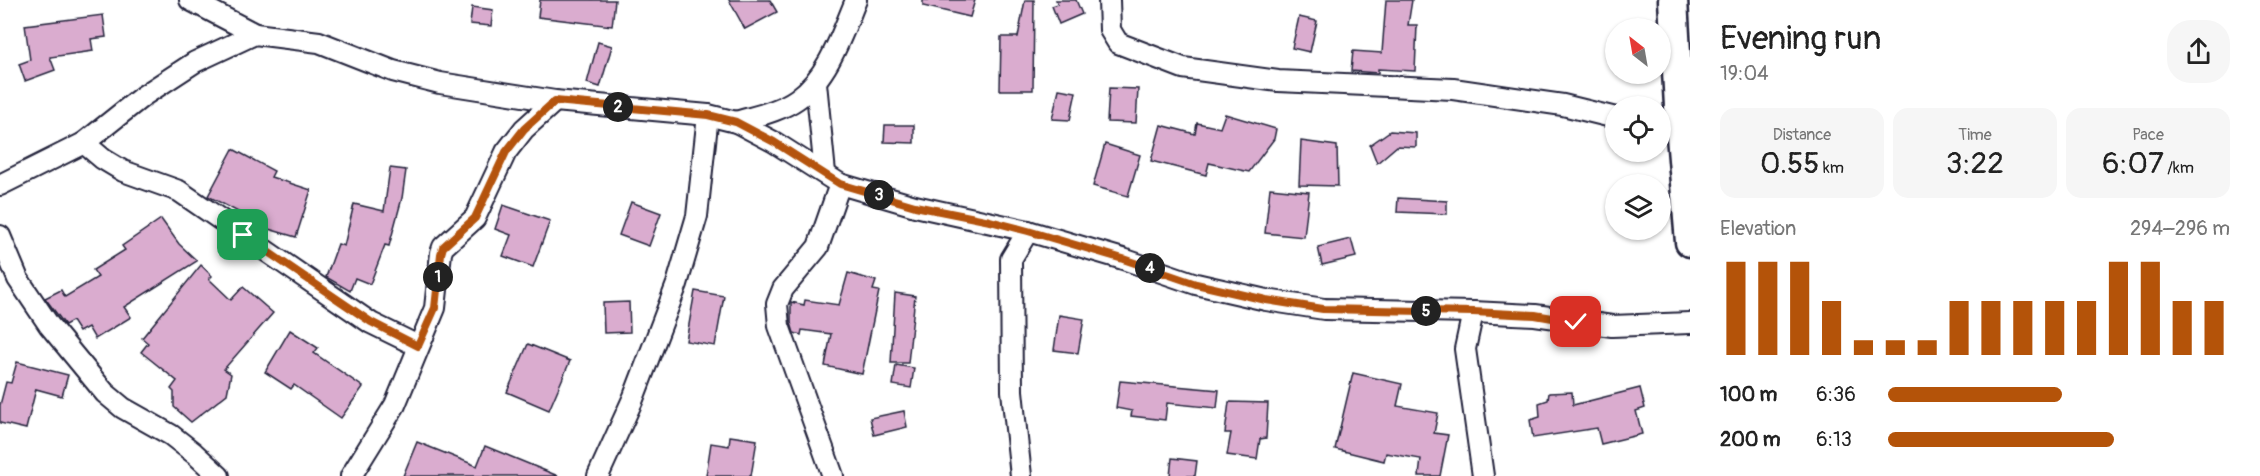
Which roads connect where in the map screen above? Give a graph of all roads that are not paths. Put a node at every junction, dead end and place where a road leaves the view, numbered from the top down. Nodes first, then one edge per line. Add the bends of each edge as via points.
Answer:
1 (190, 0) edge
2 (856, 0) edge
3 (1108, 0) edge
4 (1673, 0) edge
5 (255, 34) junction
6 (816, 83) junction
7 (1671, 96) edge
8 (555, 101) junction
9 (708, 115) junction
10 (1605, 115) edge
11 (736, 122) junction
12 (1671, 127) edge
13 (84, 143) junction
14 (1687, 175) edge
15 (832, 179) junction
16 (0, 185) edge
17 (1028, 231) junction
18 (0, 236) edge
19 (1690, 243) edge
20 (1473, 312) junction
21 (1690, 323) edge
22 (418, 346) junction
23 (219, 476) edge
24 (351, 476) edge
25 (598, 476) edge
26 (833, 476) edge
27 (1021, 476) edge
28 (1483, 476) edge

1 - 5 street
2 - 6 street
3 - 10 street via 1110,30 1118,43 1183,68 1278,81 1453,89
4 - 7 main road
5 - 8 street via 319,42 393,71 440,83
5 - 13 street via 195,62 143,96
6 - 11 street via 779,108
6 - 15 street
8 - 9 street
8 - 22 street via 506,152 475,218 443,247 435,308
9 - 11 street
9 - 25 street via 697,216 677,284 633,399
11 - 15 street
12 - 14 main road
13 - 16 street
13 - 22 street via 123,171 179,191 371,322
14 - 19 main road
15 - 17 street via 915,206
15 - 26 street via 818,247 783,289 777,304 779,326
17 - 20 street via 1196,284 1266,300 1323,309
17 - 27 street via 1011,259 1012,391
18 - 23 street via 18,279 42,316 105,393 171,435
20 - 21 street via 1535,315 1612,326
20 - 28 street via 1465,349
22 - 24 street via 395,405

